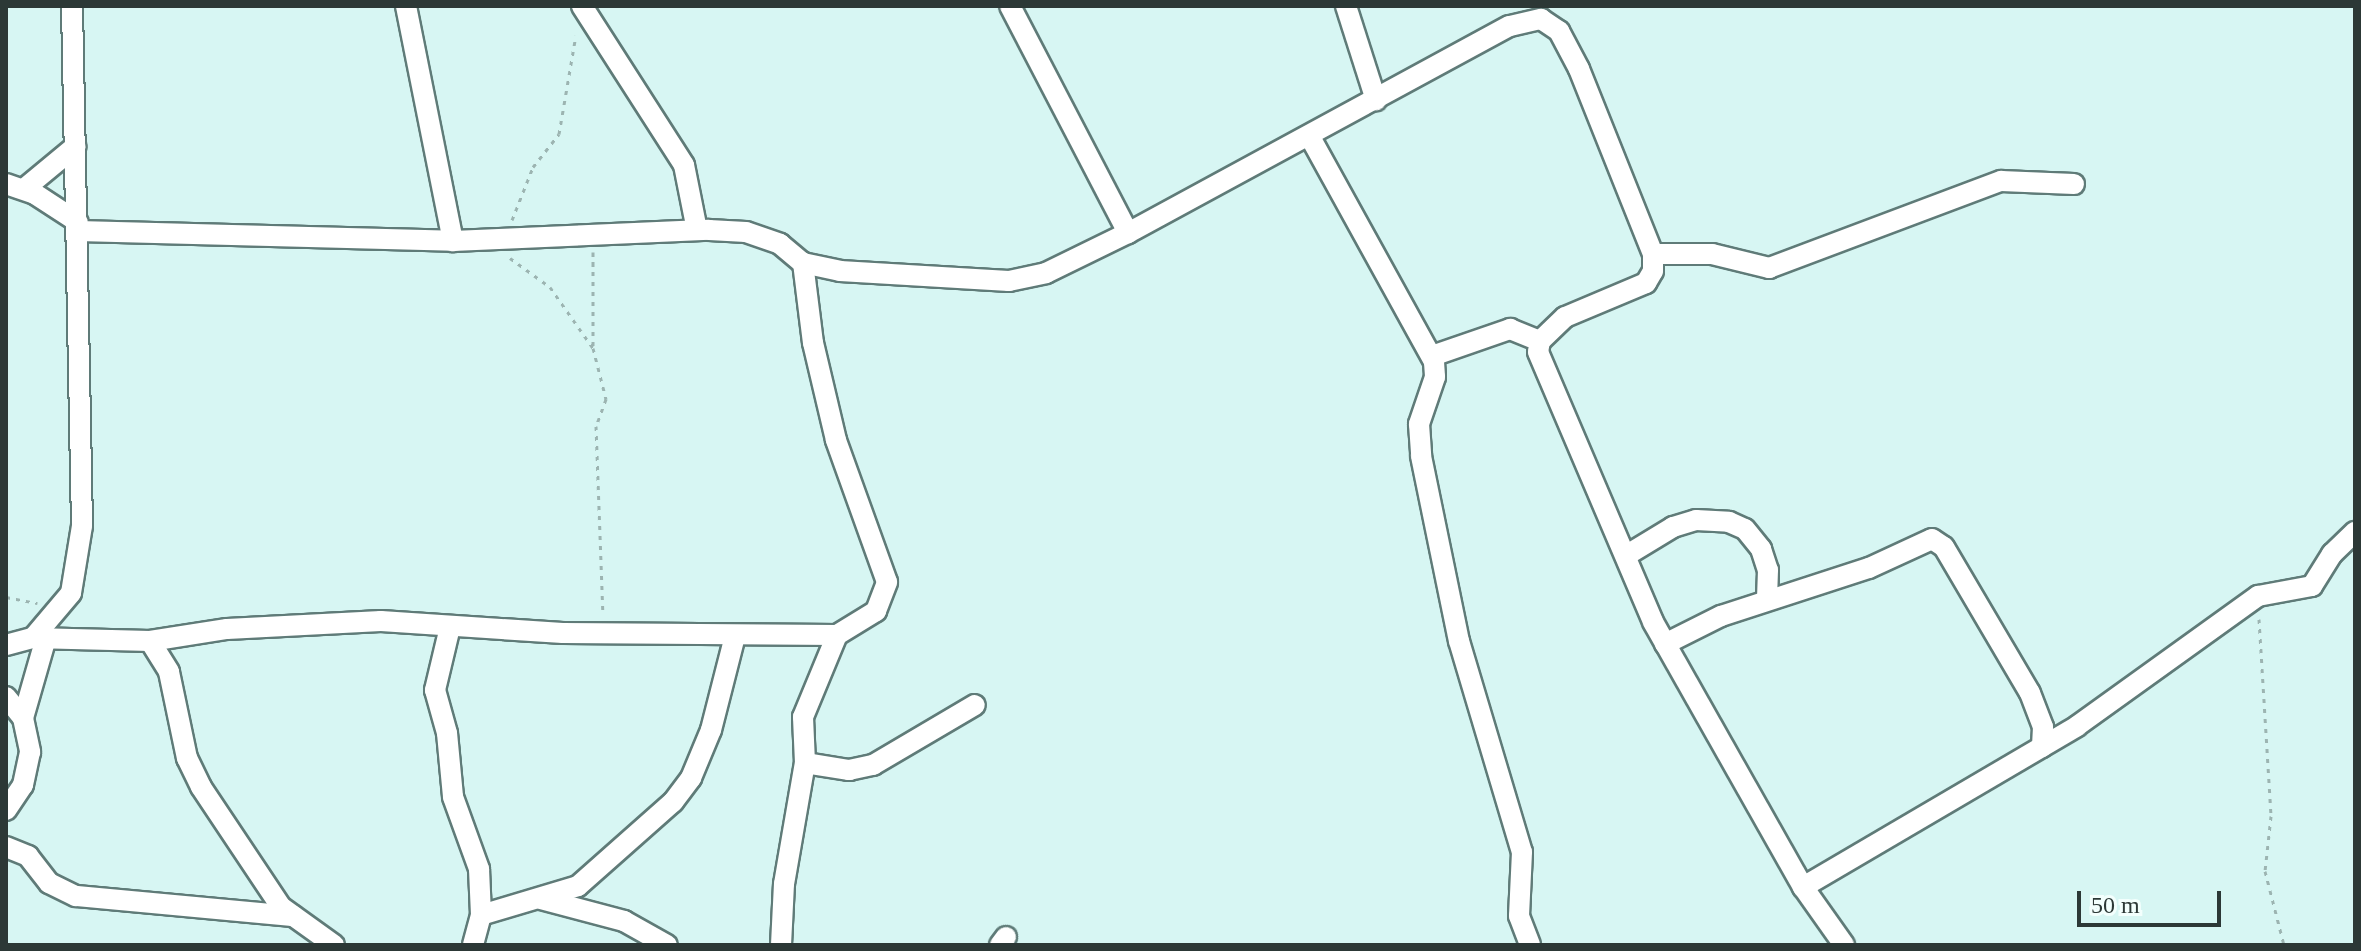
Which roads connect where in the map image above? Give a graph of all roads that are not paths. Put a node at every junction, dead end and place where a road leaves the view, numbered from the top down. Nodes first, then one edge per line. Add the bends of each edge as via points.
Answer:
1 (72, 6) edge
2 (406, 6) edge
3 (1010, 6) edge
4 (1346, 6) edge
5 (584, 10) edge
6 (1544, 12) edge
7 (1376, 100) junction
8 (1310, 137) junction
9 (76, 146) junction
10 (2074, 184) dead end
11 (15, 187) edge
12 (78, 226) junction
13 (697, 230) junction
14 (1128, 233) junction
15 (453, 241) junction
16 (1653, 254) junction
17 (803, 263) junction
18 (1540, 341) junction
19 (1432, 356) junction
20 (2355, 532) edge
21 (1627, 555) junction
22 (1767, 599) junction
23 (450, 627) junction
24 (837, 635) junction
25 (735, 636) junction
26 (39, 638) junction
27 (150, 641) junction
28 (1665, 644) junction
29 (6, 645) edge
30 (6, 697) edge
31 (975, 705) dead end
32 (23, 718) junction
33 (2042, 747) junction
34 (805, 763) junction
35 (6, 810) edge
36 (6, 847) edge
37 (1803, 887) junction
38 (541, 899) junction
39 (481, 915) junction
40 (293, 916) junction
41 (334, 945) edge
42 (473, 945) edge
43 (667, 945) edge
44 (781, 945) edge
45 (1530, 945) edge
46 (1844, 945) edge

1 - 9 street
2 - 15 street
3 - 14 street
4 - 7 street
5 - 13 street via 684,165
6 - 7 street
6 - 16 street via 1579,69
7 - 8 street
8 - 14 street
8 - 19 street
9 - 11 street
9 - 12 street
10 - 16 street via 2001,181 1769,268 1712,254
11 - 12 street
12 - 15 street
12 - 26 street via 82,526 71,593
13 - 15 street
13 - 17 street via 746,232 780,244
14 - 17 street via 1046,273 1009,281 888,276
16 - 18 street via 1646,283 1565,317
17 - 24 street via 813,343 836,440 886,568 883,602
18 - 19 street via 1510,329
18 - 21 street via 1538,352 1558,407
19 - 45 street via 1435,377 1419,424 1421,456 1459,641 1522,852 1519,916
20 - 33 street via 2332,554 2312,586 2258,596 2138,685
21 - 22 street via 1673,527 1696,520 1729,522 1745,529 1761,549 1768,570
21 - 28 street
22 - 28 street
22 - 33 street via 1937,541 2030,693 2043,727
23 - 25 street
23 - 27 street via 381,621 310,624
23 - 39 street via 435,690 447,733 453,797 476,852
24 - 25 street
24 - 34 street via 801,723
25 - 38 street via 711,730 691,778 673,802 578,886
26 - 27 street
26 - 29 street
26 - 32 street
27 - 40 street via 169,672 187,758 201,787 281,907
28 - 37 street
30 - 32 street
31 - 34 street via 873,765 849,770
32 - 35 street via 29,768
33 - 37 street
34 - 44 street via 784,884
36 - 40 street via 28,856 49,883 76,896
37 - 46 street
38 - 39 street via 510,903
38 - 43 street via 624,921
39 - 42 street
40 - 41 street

